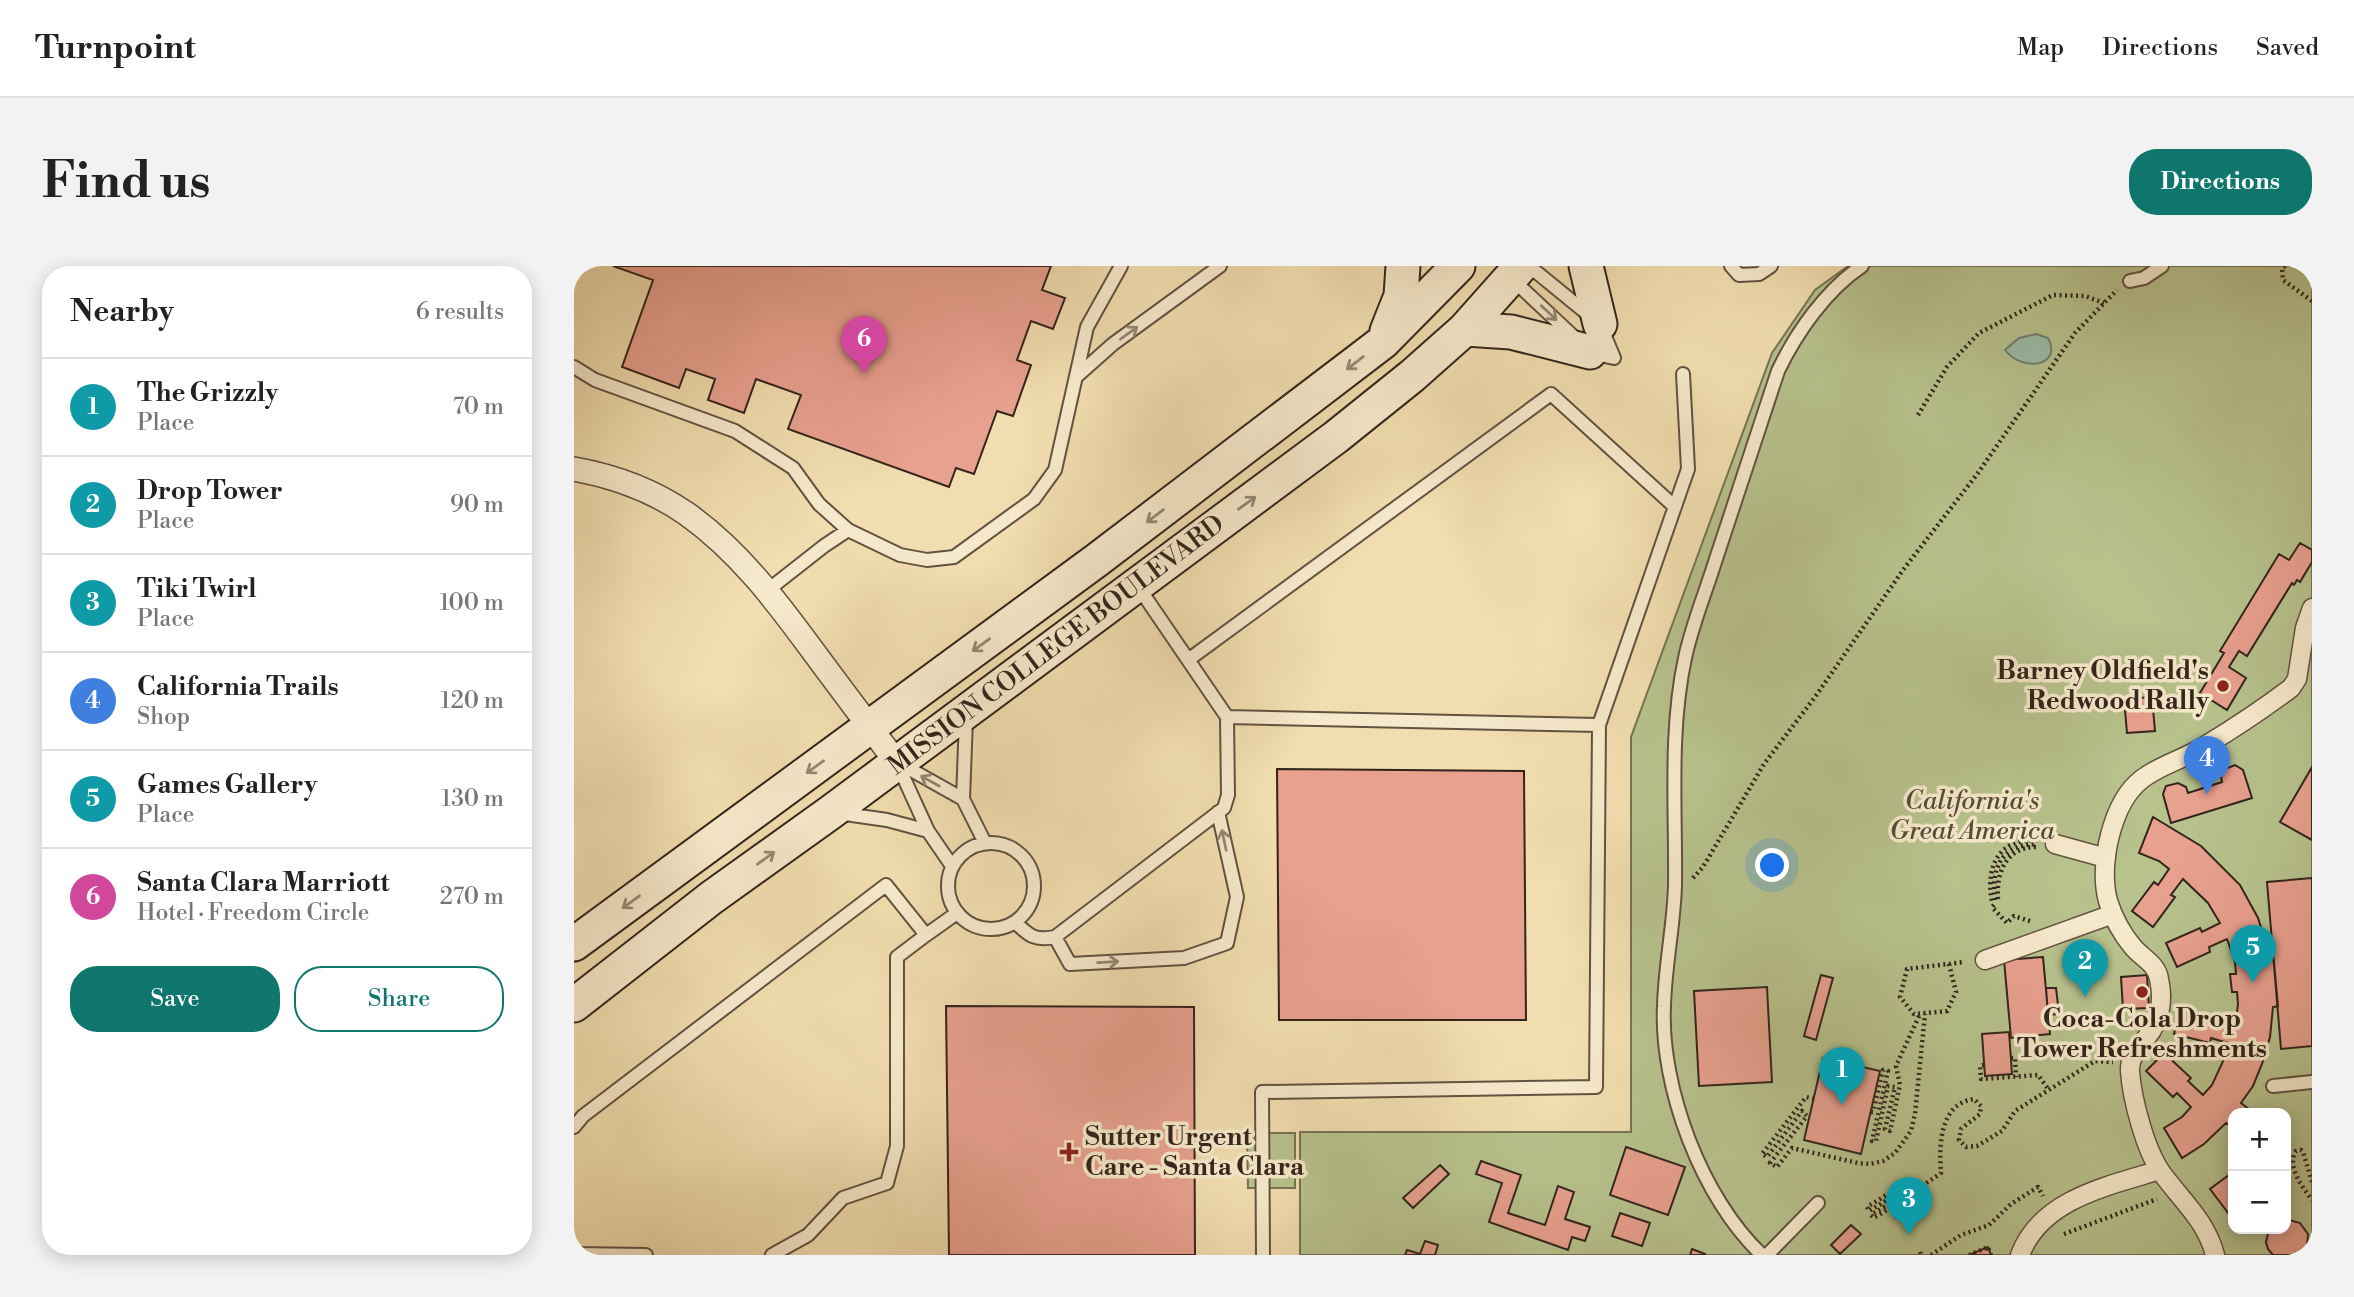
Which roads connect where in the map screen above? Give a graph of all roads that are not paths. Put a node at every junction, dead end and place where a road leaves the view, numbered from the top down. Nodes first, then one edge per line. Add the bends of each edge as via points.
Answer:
1 (1121, 266) edge
2 (1220, 266) edge
3 (1403, 266) edge
4 (1458, 266) edge
5 (1586, 266) edge
6 (1731, 266) edge
7 (1771, 266) edge
8 (1861, 266) edge
9 (2162, 266) edge
10 (1515, 269) edge
11 (2130, 281) road end
12 (1465, 329) junction
13 (1595, 338) junction
14 (1383, 342) junction
15 (574, 367) edge
16 (1683, 374) dead end
17 (1077, 377) junction
18 (574, 469) edge
19 (1675, 507) junction
20 (848, 530) junction
21 (1137, 585) junction
22 (768, 590) junction
23 (2312, 608) edge
24 (1188, 660) junction
25 (967, 711) junction
26 (1227, 717) junction
27 (1599, 724) junction
28 (870, 727) junction
29 (897, 762) junction
30 (963, 799) junction
31 (831, 812) junction
32 (1219, 812) junction
33 (928, 831) junction
34 (985, 842) junction
35 (2055, 844) road end
36 (2106, 858) junction
37 (952, 866) junction
38 (957, 913) junction
39 (2113, 914) junction
40 (1015, 922) junction
41 (926, 935) junction
42 (1055, 937) junction
43 (574, 944) edge
44 (1985, 960) dead end
45 (574, 1005) edge
46 (2312, 1082) edge
47 (2273, 1086) dead end
48 (574, 1127) edge
49 (2160, 1170) junction
50 (1818, 1203) dead end
51 (574, 1254) edge
52 (646, 1255) edge
53 (772, 1255) edge
54 (1263, 1255) edge
55 (1762, 1255) edge
56 (1767, 1255) edge
57 (2020, 1255) edge
58 (2216, 1255) edge

1 - 17 lane via 1087,327
17 -> 2 lane via 1113,344
3 - 14 main road via 1401,296
4 - 14 main road, MISSION COLLEGE BOULEVARD
5 - 13 main road
6 - 7 lane via 1739,275 1759,274
8 - 55 lane via 1809,320 1778,371 1695,623 1680,685 1675,888 1663,1007 1666,1057 1673,1093 1697,1160 1726,1214
9 - 11 lane
10 - 12 main road, MISSION COLLEGE BOULEVARD
10 - 13 lane
10 -> 13 lane
12 - 13 main road
21 -> 12 main road, MISSION COLLEGE BOULEVARD via 1336,437
14 -> 28 main road, MISSION COLLEGE BOULEVARD
15 - 20 lane via 594,380 735,431 793,468 819,504
16 - 19 lane via 1688,469
17 - 20 lane via 1055,470 1034,499 954,557 927,560 900,555
18 - 22 street via 613,479 687,514
19 - 24 lane via 1551,394
19 - 27 lane
20 - 22 lane
21 - 24 lane
21 - 25 main road, MISSION COLLEGE BOULEVARD
22 - 28 street
23 - 36 street via 2297,679 2291,688 2203,747 2140,780 2116,814
24 - 26 lane
25 - 29 main road, MISSION COLLEGE BOULEVARD
25 - 30 lane
26 - 27 lane
26 - 32 lane via 1228,795
27 - 54 lane via 1596,1087 1262,1092
28 - 29 street
28 -> 43 main road, MISSION COLLEGE BOULEVARD
30 -> 29 lane
29 - 31 main road, MISSION COLLEGE BOULEVARD
29 - 33 lane
30 - 34 lane
31 - 33 lane
45 -> 31 main road, MISSION COLLEGE BOULEVARD
32 - 42 lane
42 -> 32 lane via 1070,964 1184,958 1227,943 1237,897
33 - 37 lane
34 - 37 lane via 972,846
34 - 40 lane via 1010,846 1029,864 1034,876 1032,902
35 - 36 street
36 - 39 street via 2104,884
37 - 38 lane via 948,890
38 - 40 lane via 978,928 1004,928
38 - 41 lane
39 - 44 street
39 - 49 street via 2134,949 2159,977 2158,1018 2130,1071 2140,1123
40 - 42 lane via 1039,940
41 - 48 lane via 886,885 652,1062
41 - 53 lane via 897,957 897,1146 887,1183 843,1198 808,1235
46 - 47 lane
49 - 57 street via 2087,1194 2053,1212 2035,1227
49 - 58 street via 2193,1209
50 - 56 lane
51 - 52 lane

